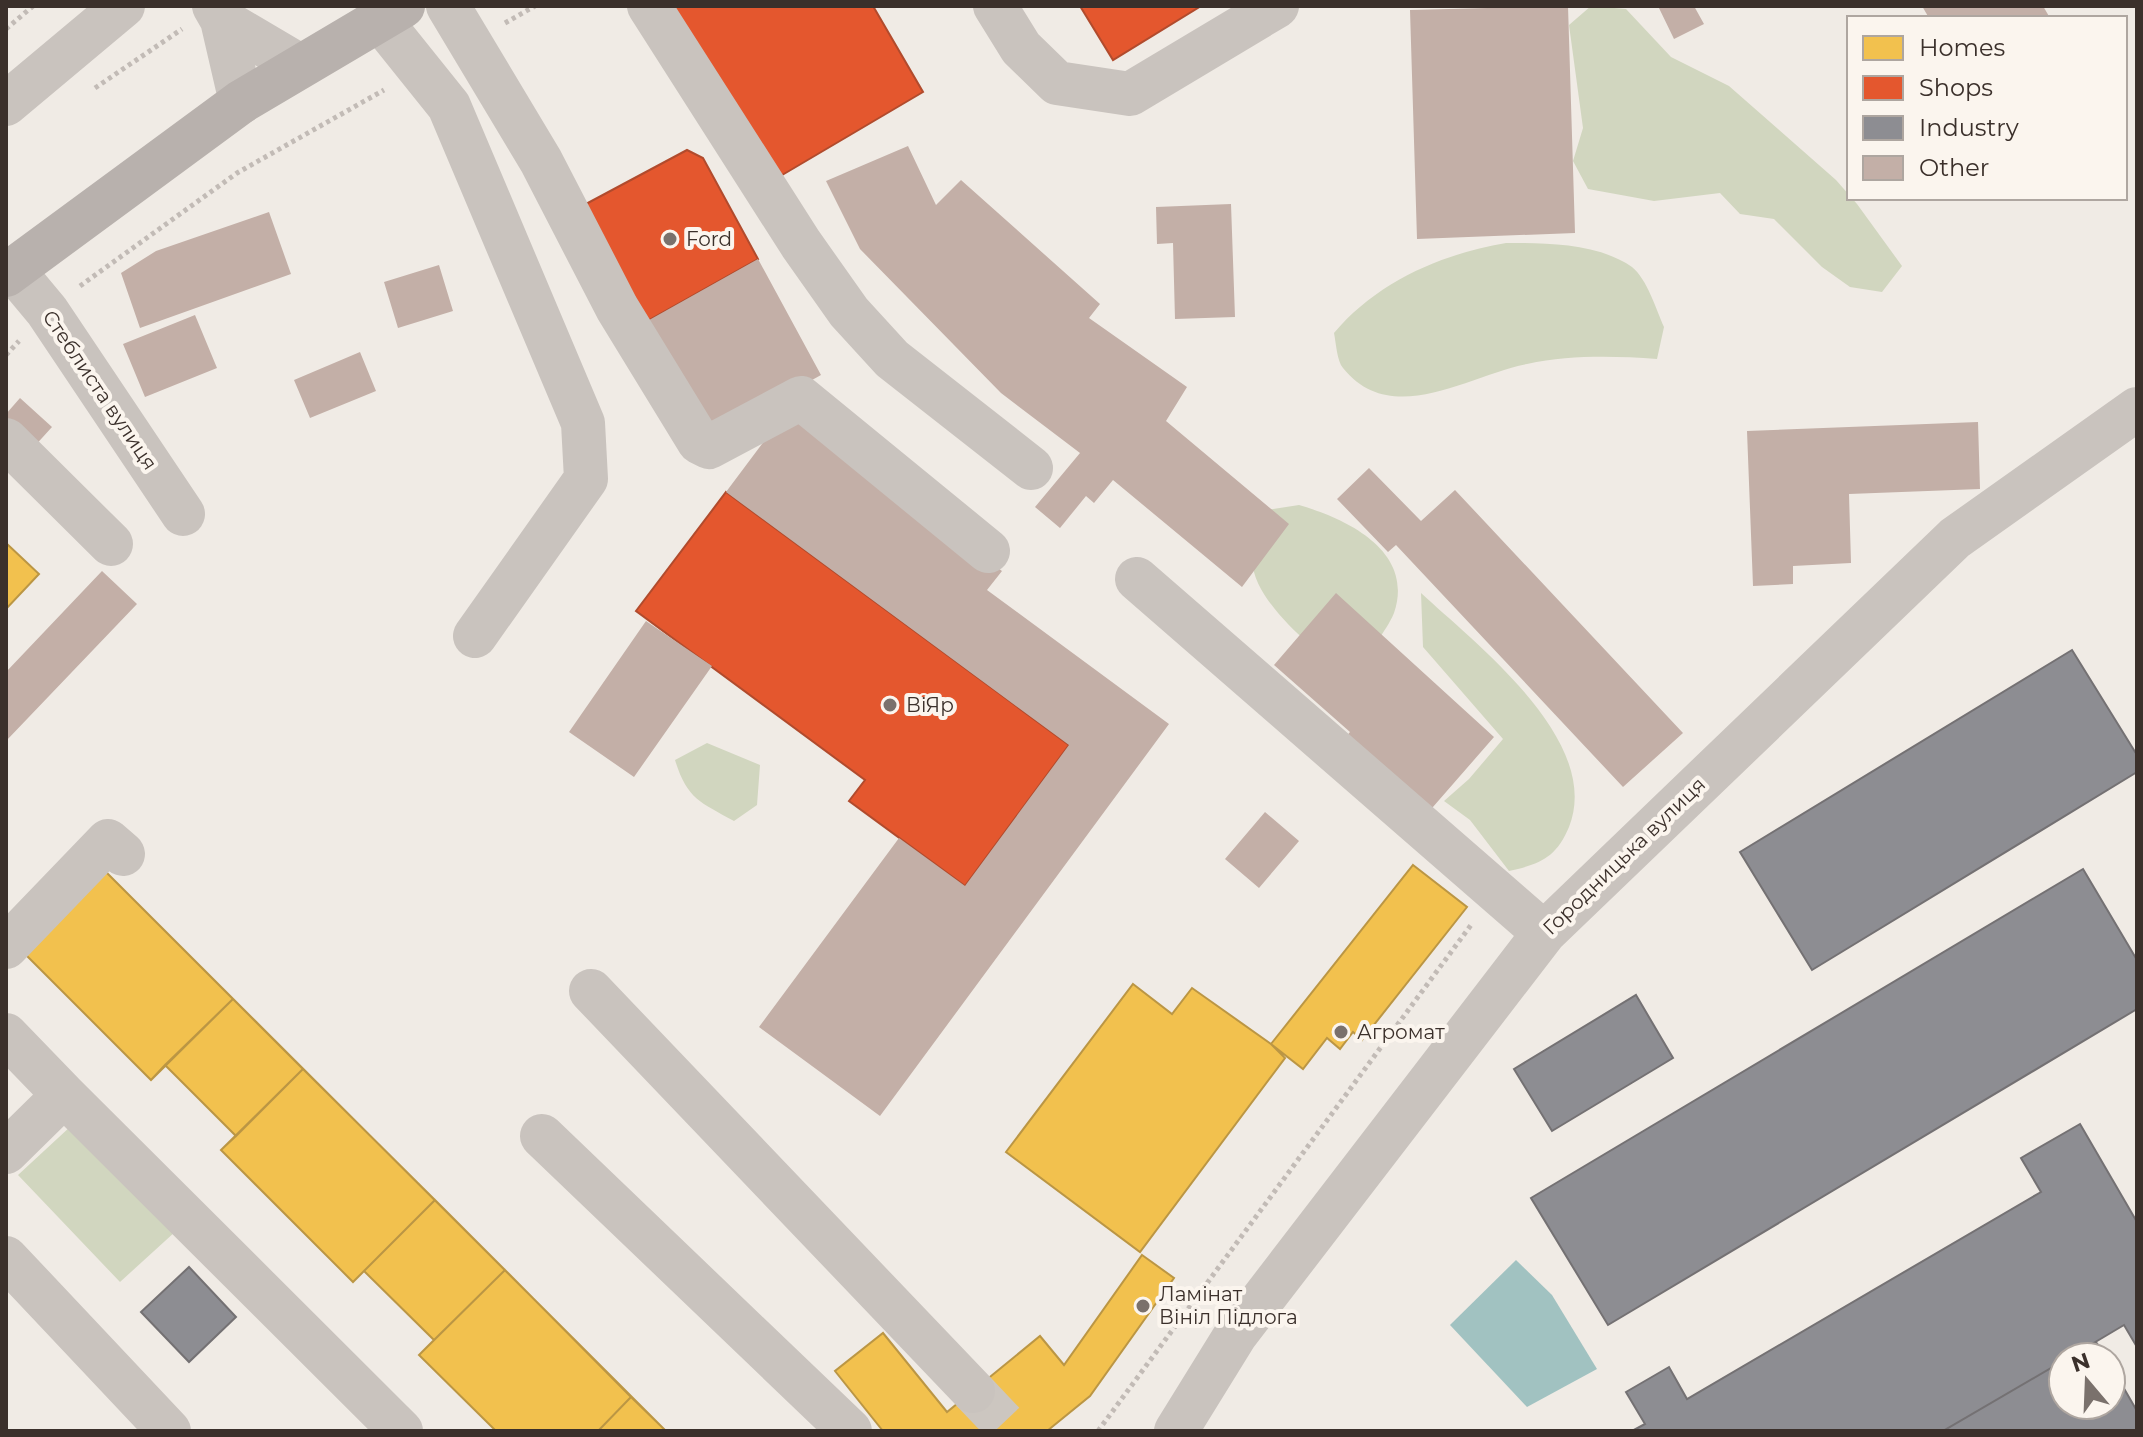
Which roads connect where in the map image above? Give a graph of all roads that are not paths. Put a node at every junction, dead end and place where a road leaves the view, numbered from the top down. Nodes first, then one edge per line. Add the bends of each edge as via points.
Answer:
1 (123, 6) edge
2 (448, 6) edge
3 (649, 6) edge
4 (995, 6) edge
5 (1277, 6) edge
6 (217, 11) edge
7 (392, 13) edge
8 (300, 66) junction
9 (490, 80) junction
10 (241, 102) junction
11 (6, 104) edge
12 (449, 106) junction
13 (9, 272) edge
14 (2137, 409) edge
15 (6, 440) edge
16 (1031, 468) dead end
17 (183, 514) dead end
18 (111, 544) dead end
19 (988, 551) dead end
20 (1137, 579) dead end
21 (475, 636) dead end
22 (123, 854) dead end
23 (1544, 933) junction
24 (6, 947) edge
25 (591, 991) dead end
26 (6, 1035) edge
27 (64, 1095) junction
28 (542, 1136) dead end
29 (6, 1152) edge
30 (6, 1258) edge
31 (973, 1391) tunnel mouth
32 (169, 1431) edge
33 (401, 1431) edge
34 (850, 1431) edge
35 (1176, 1431) edge

1 - 11 street
2 - 9 street
3 - 16 street via 849,312 892,359
4 - 5 street via 1021,48 1057,83 1130,94
6 - 8 street
6 - 10 street
7 - 8 main road
7 - 12 street
8 - 10 main road
9 - 12 street
9 - 19 street via 541,161 617,308 699,442 709,447 801,398
10 - 13 main road
12 - 21 street via 583,423 586,479
13 - 17 street, Стеблиста вулиця via 47,311
14 - 23 street, Городницька вулиця via 1955,538
15 - 18 street
20 - 23 street
22 - 24 street via 108,841 56,909
23 - 35 street, Городницька вулиця via 1236,1334
25 - 31 street
26 - 27 street
27 - 29 street
27 - 33 street
28 - 34 street
30 - 32 street

